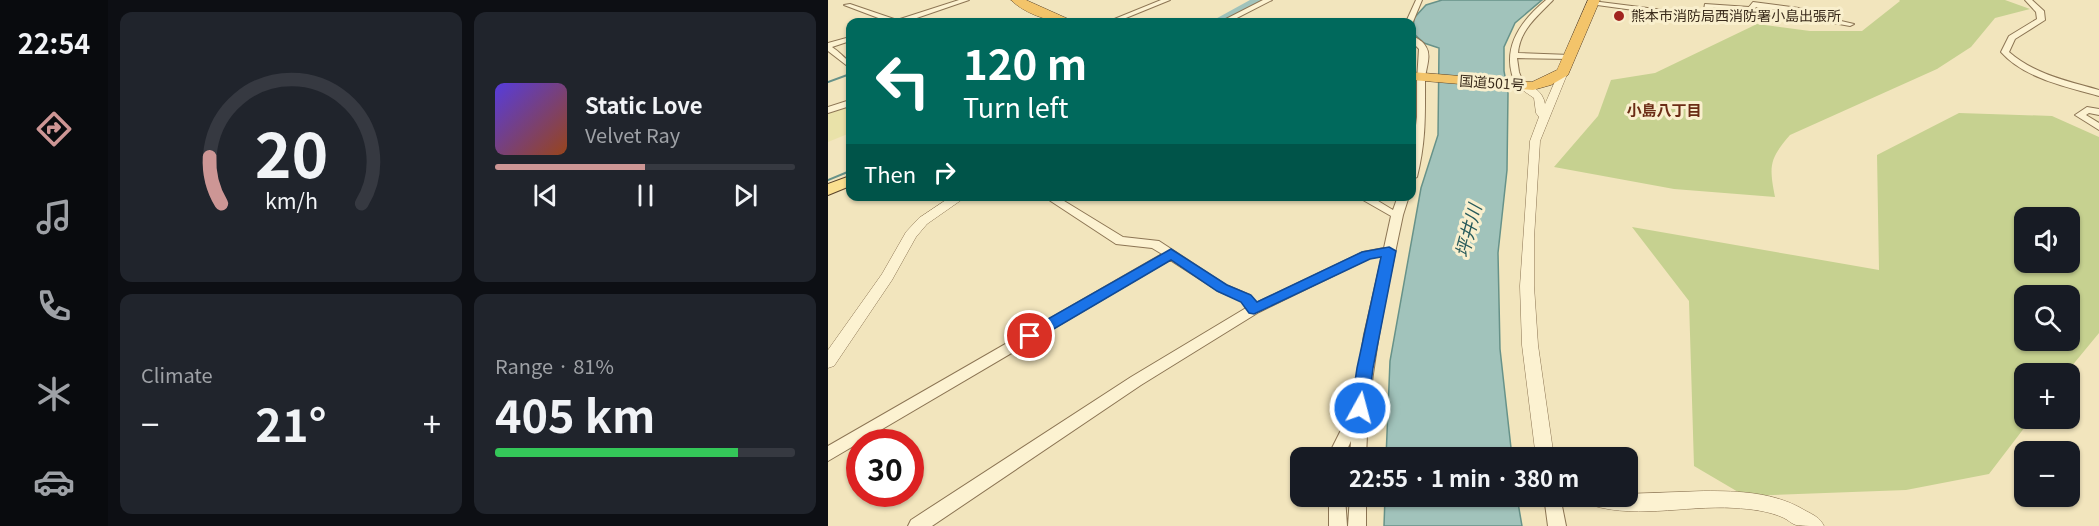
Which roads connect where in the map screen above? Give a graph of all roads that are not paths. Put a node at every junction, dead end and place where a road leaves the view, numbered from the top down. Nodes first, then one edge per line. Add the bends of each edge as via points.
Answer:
1 (966, 0) edge
2 (1017, 0) edge
3 (1167, 0) edge
4 (1269, 0) edge
5 (1419, 0) edge
6 (1550, 0) edge
7 (2028, 0) edge
8 (1593, 2) edge
9 (848, 5) dead end
10 (883, 18) edge
11 (911, 18) edge
12 (1057, 18) edge
13 (1121, 18) edge
14 (1232, 18) edge
15 (1411, 18) edge
16 (1850, 24) dead end
17 (846, 40) edge
18 (1416, 42) edge
19 (828, 47) edge
20 (1513, 55) junction
21 (1570, 57) junction
22 (846, 63) edge
23 (1563, 72) junction
24 (1420, 77) edge
25 (1518, 85) junction
26 (2099, 93) edge
27 (846, 104) edge
28 (828, 110) edge
29 (2099, 112) edge
30 (1544, 116) junction
31 (2099, 127) edge
32 (1416, 157) edge
33 (846, 183) edge
34 (828, 190) edge
35 (954, 201) edge
36 (1056, 201) edge
37 (1370, 201) edge
38 (1402, 201) edge
39 (1391, 213) dead end
40 (1389, 251) junction
41 (1171, 254) junction
42 (1254, 309) junction
43 (828, 362) edge
44 (1360, 408) junction
45 (1340, 447) edge
46 (1358, 447) edge
47 (1544, 447) edge
48 (828, 454) edge
49 (1638, 503) edge
50 (1337, 507) edge
51 (1358, 507) edge
52 (1554, 507) edge
53 (917, 526) edge
54 (1338, 526) edge
55 (1357, 526) edge
56 (1557, 526) edge
57 (1814, 526) edge

1 - 11 street
2 - 12 highway
3 - 13 street
4 - 14 street
5 - 15 street
6 - 20 street via 1526,21
7 - 26 street via 2040,11 2041,20 2012,38 2005,52 2028,68
8 - 16 street via 1706,18 1707,5 1752,9 1753,4 1821,13 1820,18
8 - 21 highway
9 - 10 street
17 - 19 street
18 - 24 street via 1425,51
19 - 22 street
20 - 21 street
20 - 25 street
21 - 23 highway
23 - 25 highway, 国道501号 via 1538,85
23 - 30 street
24 - 25 highway, 国道501号
24 - 32 street via 1423,123
25 - 30 street via 1539,97
27 - 28 street
29 - 31 street via 2087,110 2080,115
30 - 47 street via 1535,141 1527,286 1530,345
33 - 34 main road
35 - 43 street via 923,221 911,235
36 - 41 street via 1120,241 1155,244
37 - 39 street
38 - 40 street
40 - 42 street via 1367,255
40 - 44 street
41 - 42 street via 1222,288 1246,298
41 - 48 street
42 - 53 street via 1136,381
44 - 45 street
44 - 46 street
49 - 57 street via 1756,501 1780,506
50 - 54 street
51 - 55 street
52 - 56 street

